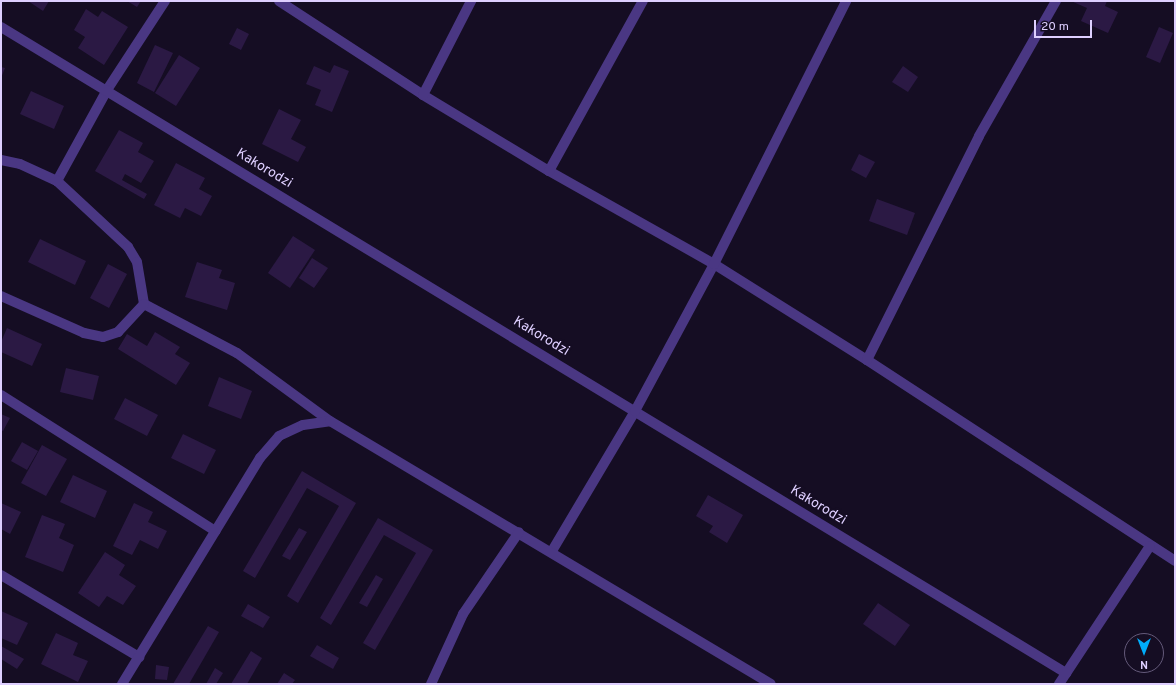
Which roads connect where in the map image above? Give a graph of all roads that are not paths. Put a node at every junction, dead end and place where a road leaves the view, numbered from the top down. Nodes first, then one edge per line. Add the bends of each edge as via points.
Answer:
1 (164, 1) edge
2 (471, 1) edge
3 (643, 1) edge
4 (846, 1) edge
5 (1056, 1) edge
6 (286, 3) edge
7 (1, 27) edge
8 (107, 90) junction
9 (423, 96) junction
10 (1, 160) edge
11 (549, 172) junction
12 (56, 181) junction
13 (714, 264) junction
14 (1, 296) edge
15 (144, 304) junction
16 (867, 360) junction
17 (1, 395) edge
18 (636, 411) junction
19 (330, 420) junction
20 (215, 531) junction
21 (519, 532) junction
22 (1150, 546) junction
23 (552, 551) junction
24 (1175, 561) edge
25 (1, 575) edge
26 (139, 658) junction
27 (1066, 673) junction
28 (122, 684) edge
29 (431, 684) edge
30 (770, 684) edge
31 (1059, 684) edge

1 - 8 street
2 - 9 street
3 - 11 street
4 - 13 street
5 - 16 street via 979,136
6 - 9 street
7 - 8 street, Kakorodzi
8 - 12 street
8 - 18 street, Kakorodzi
9 - 11 street
10 - 12 street via 20,164
11 - 13 street
12 - 15 street via 128,247 137,262
13 - 16 street
13 - 18 street
14 - 15 street via 84,333 103,337 118,332
15 - 19 street via 238,354
16 - 22 street
17 - 20 street
18 - 23 street
18 - 27 street, Kakorodzi
19 - 20 street via 303,425 279,436 260,458
19 - 21 street
20 - 26 street
21 - 23 street
21 - 29 street via 463,614
22 - 24 street
22 - 27 street
23 - 30 street
25 - 26 street
26 - 28 street
27 - 31 street

